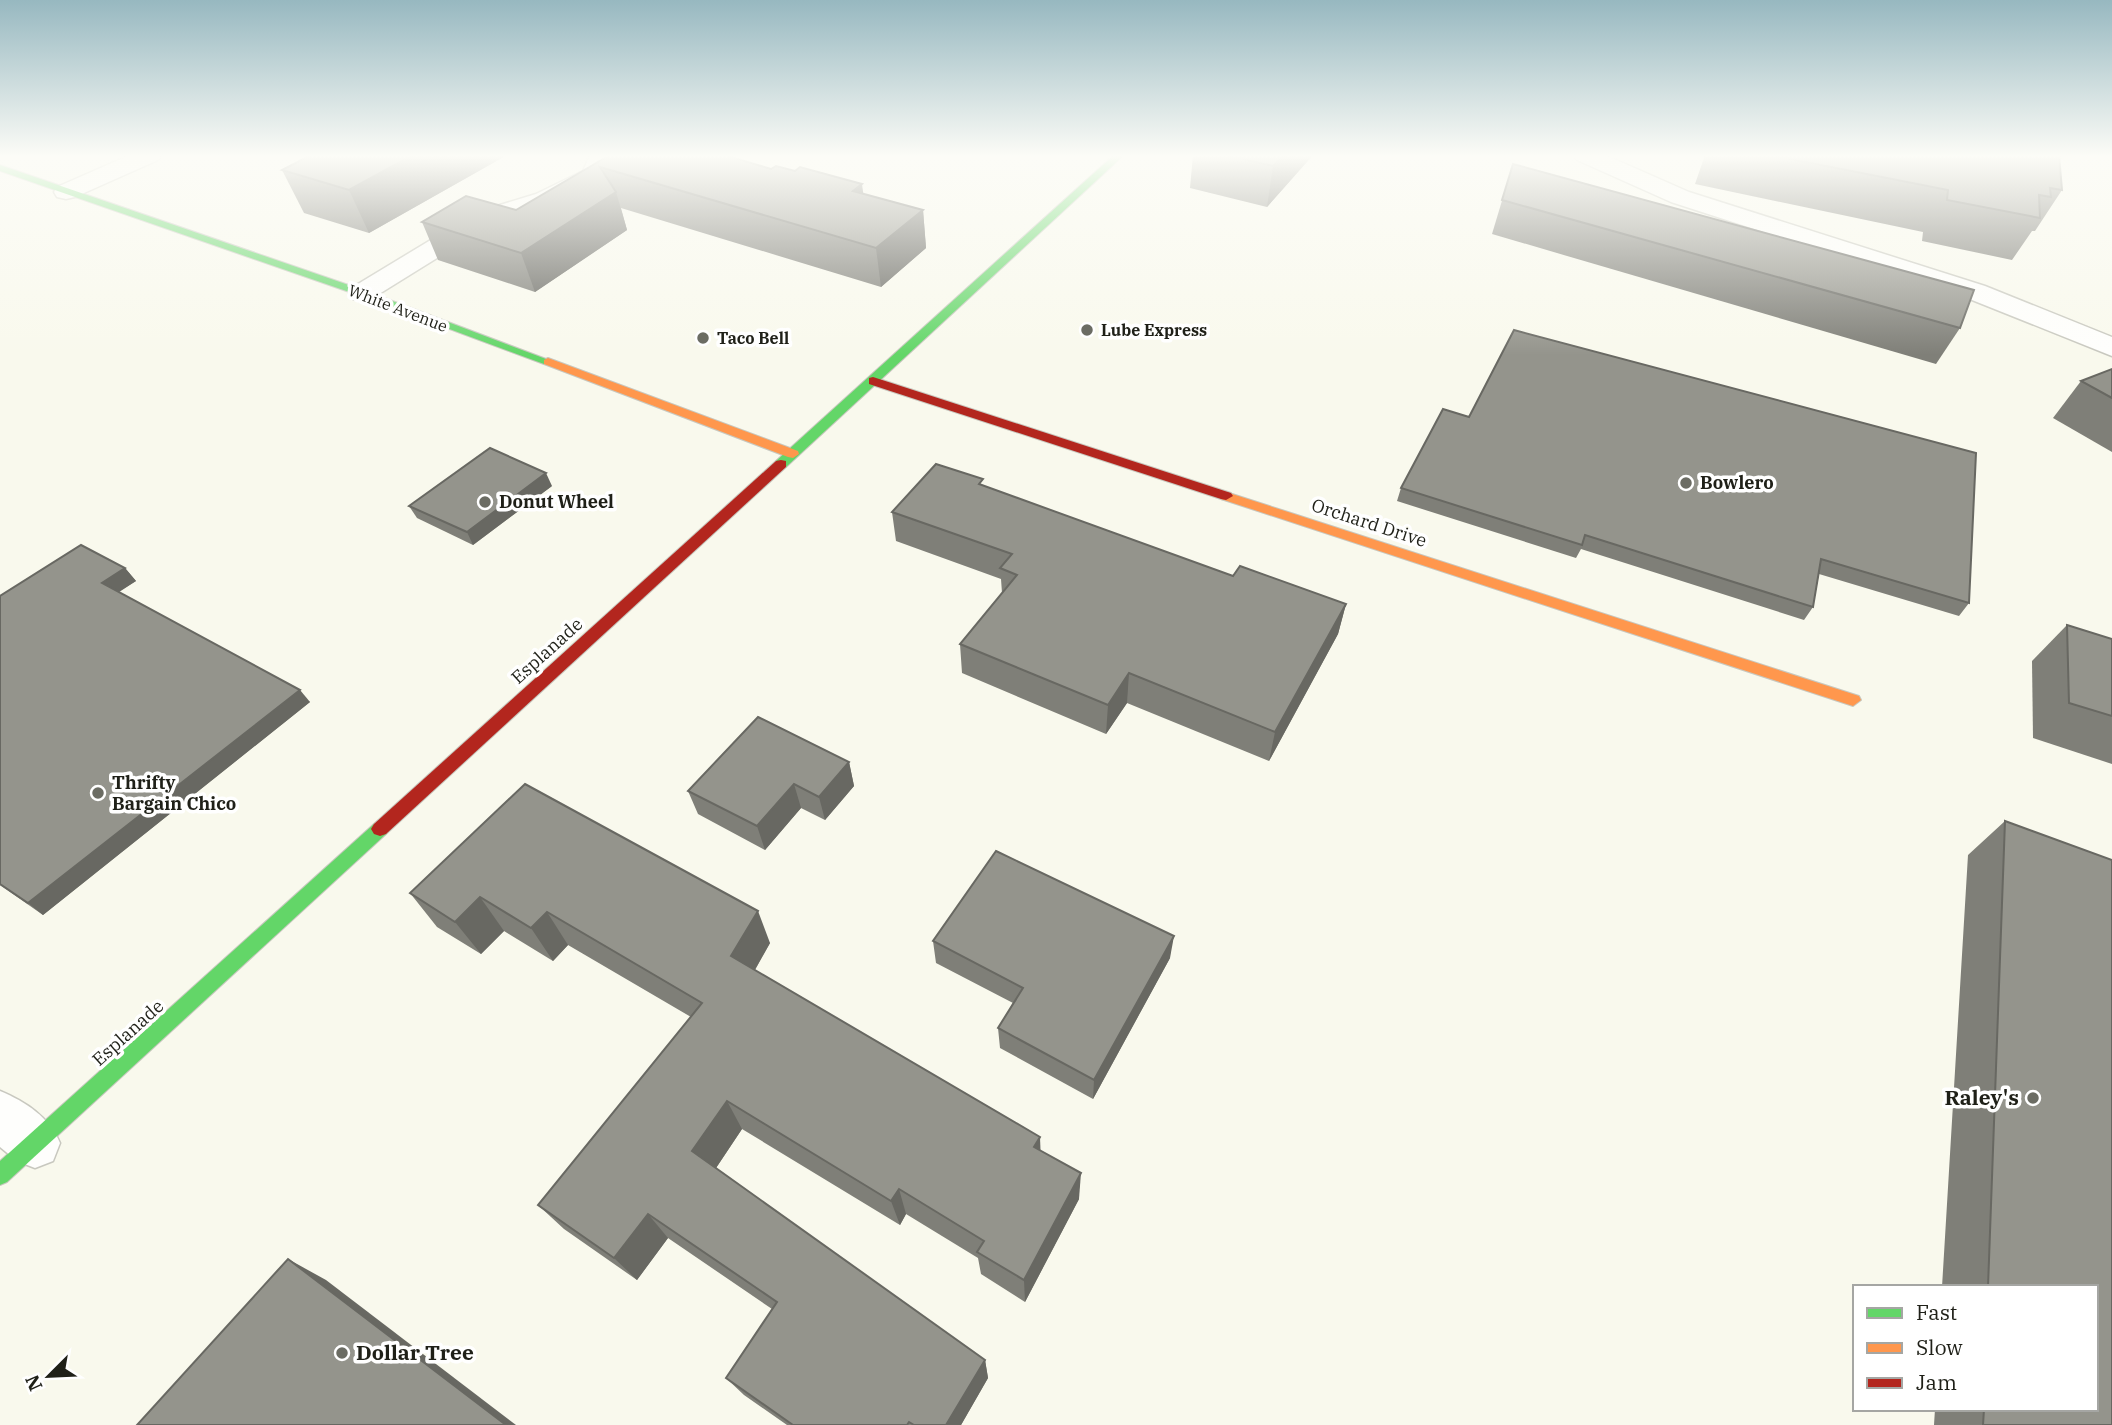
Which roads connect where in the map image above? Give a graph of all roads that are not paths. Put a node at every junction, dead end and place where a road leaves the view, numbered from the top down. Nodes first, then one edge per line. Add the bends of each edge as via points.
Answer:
1 (152, 222) edge
2 (479, 222) edge
3 (1047, 222) edge
4 (1757, 222) edge
5 (362, 293) junction
6 (2112, 346) edge
7 (873, 381) junction
8 (793, 454) junction
9 (1853, 700) dead end
10 (12, 1145) edge

1 - 5 street, White Avenue
2 - 5 street
3 - 7 street, Esplanade
4 - 6 street via 1942,280
5 - 8 street, White Avenue
7 - 8 street, Esplanade
7 - 9 street, Orchard Drive
8 - 10 street, Esplanade

